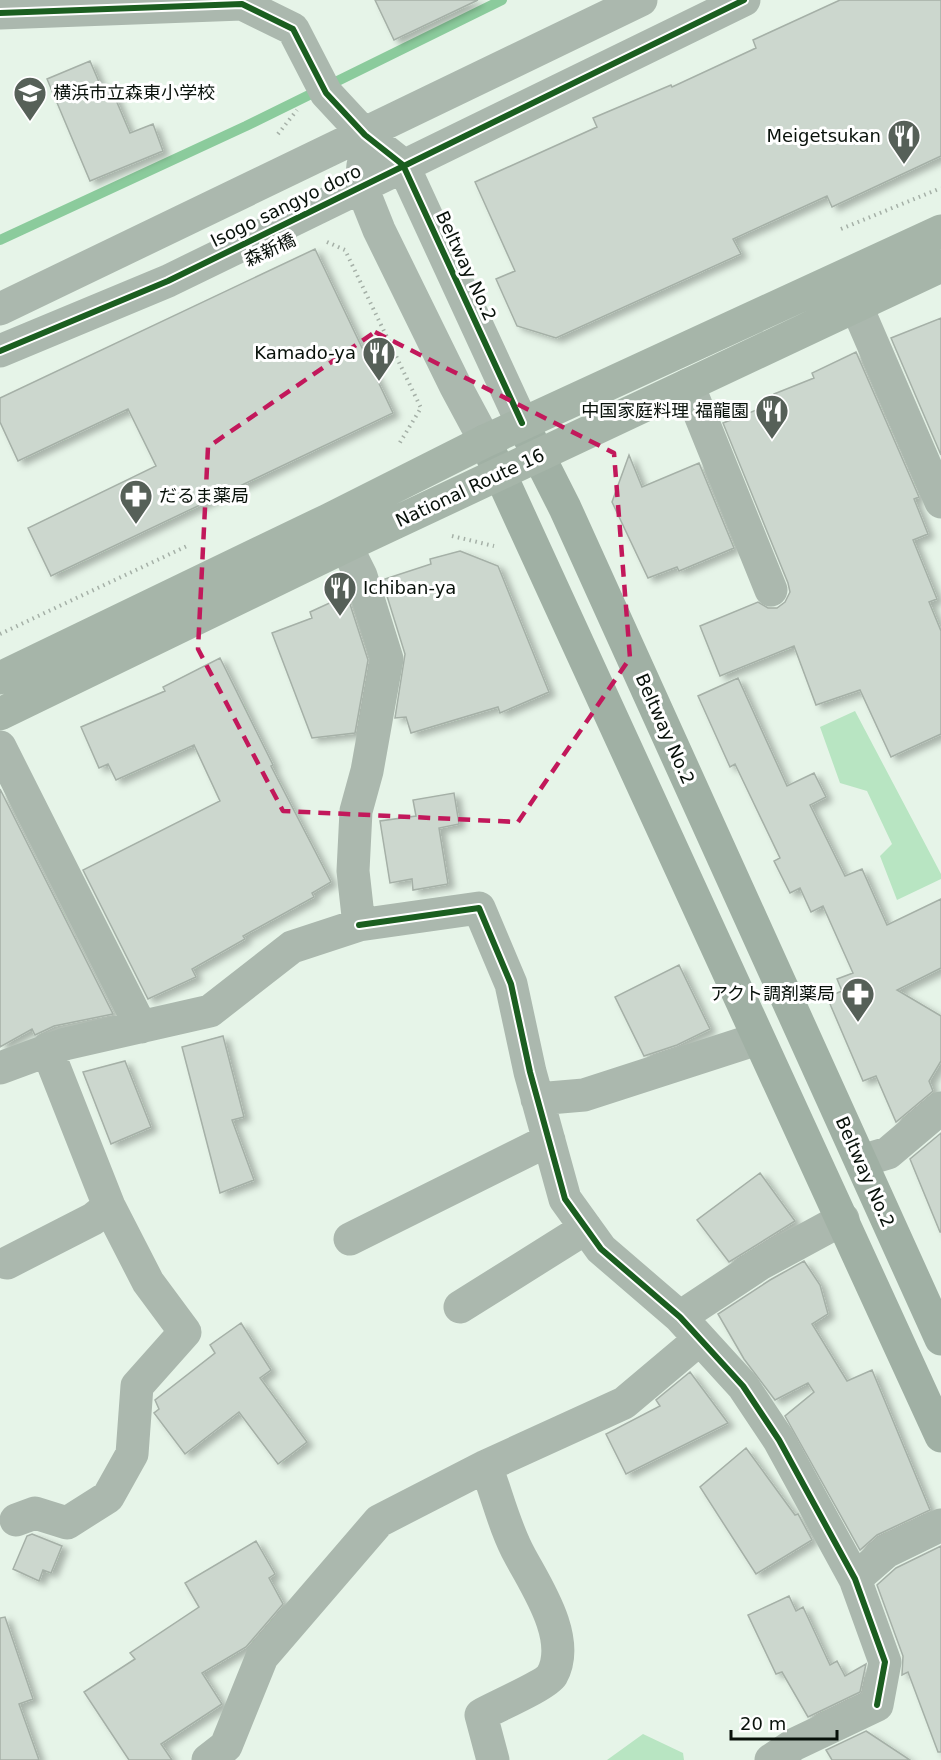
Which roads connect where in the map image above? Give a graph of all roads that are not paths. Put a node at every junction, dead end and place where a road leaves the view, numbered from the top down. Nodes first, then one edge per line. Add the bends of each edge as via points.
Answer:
1 (641, 0) edge
2 (744, 0) edge
3 (0, 13) edge
4 (365, 135) junction
5 (403, 165) junction
6 (362, 185) junction
7 (941, 231) edge
8 (941, 266) edge
9 (855, 305) junction
10 (0, 309) edge
11 (0, 351) edge
12 (688, 385) junction
13 (522, 423) junction
14 (485, 441) junction
15 (538, 456) junction
16 (501, 474) junction
17 (941, 502) edge
18 (346, 546) junction
19 (771, 590) dead end
20 (0, 678) edge
21 (0, 714) edge
22 (0, 747) edge
23 (359, 925) junction
24 (141, 1026) junction
25 (757, 1039) junction
26 (46, 1049) junction
27 (0, 1068) edge
28 (537, 1099) junction
29 (941, 1108) edge
30 (549, 1140) junction
31 (861, 1161) junction
32 (110, 1206) junction
33 (843, 1219) junction
34 (586, 1228) junction
35 (350, 1239) dead end
36 (7, 1263) dead end
37 (460, 1307) dead end
38 (690, 1328) junction
39 (941, 1339) edge
40 (941, 1436) edge
41 (486, 1466) junction
42 (16, 1520) dead end
43 (941, 1525) edge
44 (855, 1579) junction
45 (208, 1760) edge
46 (493, 1760) edge
47 (771, 1760) edge

1 - 4 street, Isogo sangyo doro
2 - 5 street, Isogo sangyo doro
3 - 4 street, Beltway No.2 via 242,4 293,29 320,81
4 - 5 street, Beltway No.2
4 - 6 street
4 - 10 street, Isogo sangyo doro
5 - 6 street, Isogo sangyo doro
5 - 13 street, Beltway No.2
6 - 11 street, Isogo sangyo doro via 168,281
6 - 14 street via 379,230
7 - 13 highway, National Route 16
8 - 9 highway, National Route 16
9 - 12 highway, National Route 16
9 - 17 street
12 - 15 highway, National Route 16
12 - 19 street
13 - 14 highway, National Route 16
13 - 15 main road, Beltway No.2
14 - 16 main road
14 - 20 highway, National Route 16
15 - 16 highway, National Route 16
15 - 31 main road, Beltway No.2
16 - 18 highway, National Route 16
16 - 25 main road
18 - 21 highway, National Route 16
18 - 23 street via 361,576 387,659 357,811 353,871
22 - 24 street
23 - 24 street via 292,947 210,1011
23 - 28 street via 479,908 511,984
24 - 26 street
25 - 28 street via 584,1095
25 - 33 main road
26 - 27 street
26 - 32 street
28 - 30 street
29 - 31 street via 888,1153
30 - 34 street via 565,1199
30 - 35 street
31 - 39 main road, Beltway No.2
32 - 36 street via 93,1219
32 - 42 street via 148,1282 184,1332 137,1386 132,1454 108,1497 67,1523 35,1513
33 - 38 street via 760,1264
33 - 40 main road
34 - 37 street
34 - 38 street via 601,1249
38 - 41 street via 624,1403
38 - 44 street via 743,1386 779,1440
41 - 45 street via 379,1521 262,1657 226,1746
41 - 46 street via 519,1555 547,1605 559,1650 552,1675 543,1684 481,1714
43 - 44 street via 886,1552
44 - 47 street via 885,1662 877,1705 795,1744

